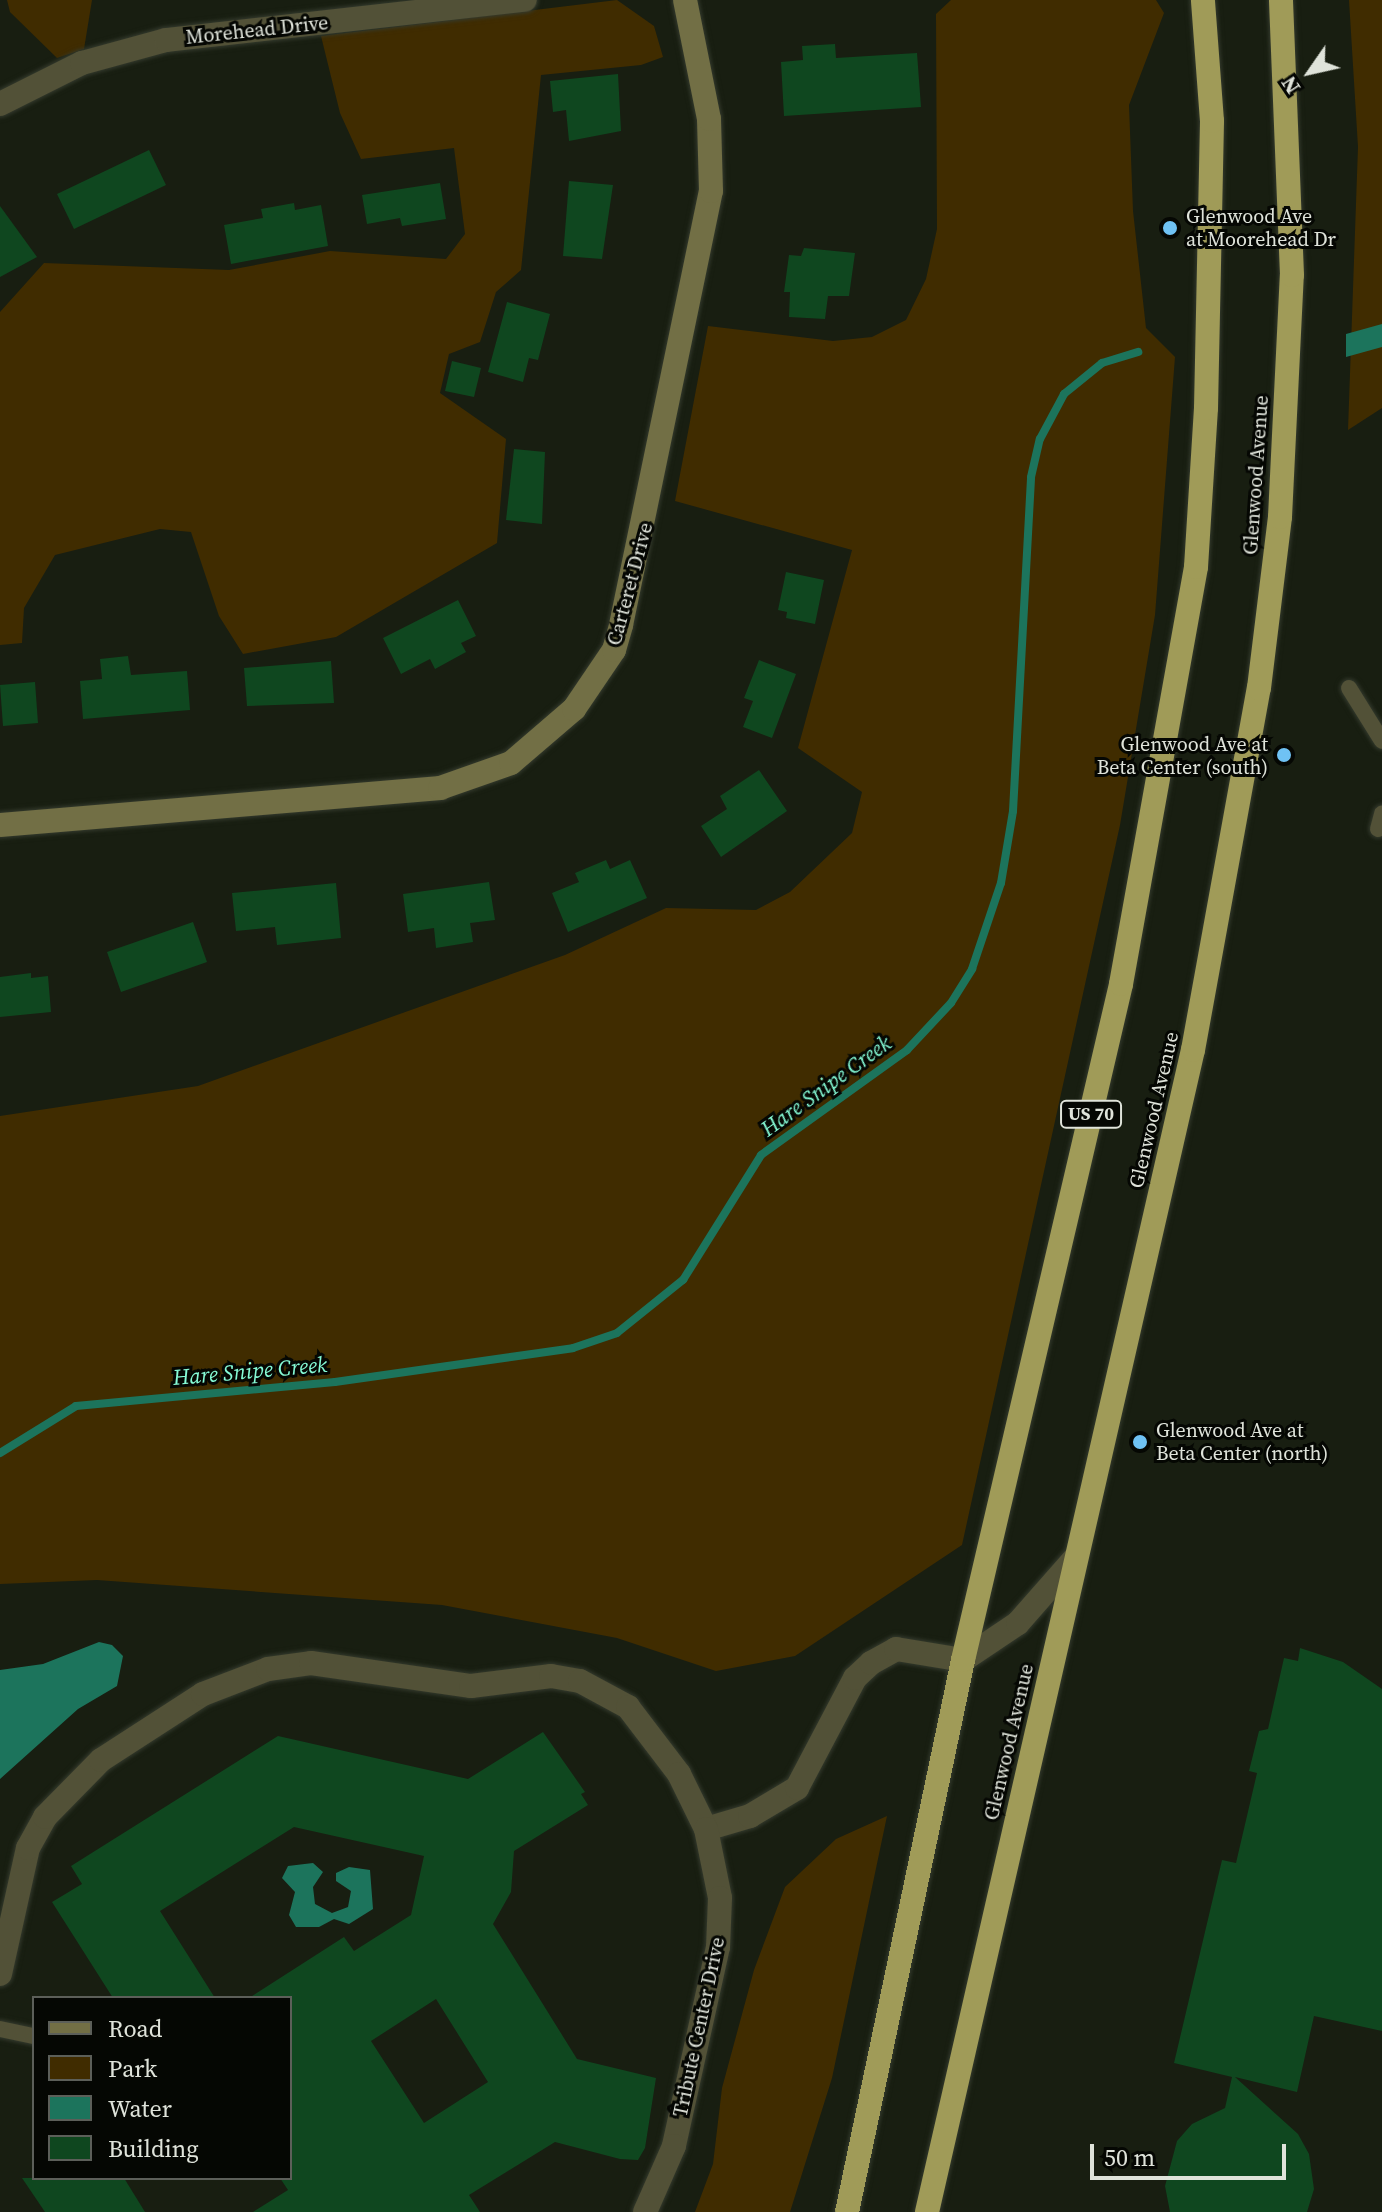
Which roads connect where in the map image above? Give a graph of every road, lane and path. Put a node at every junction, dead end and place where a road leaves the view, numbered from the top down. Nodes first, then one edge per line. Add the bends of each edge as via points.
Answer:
1 (525, 0) edge
2 (685, 0) edge
3 (1203, 0) edge
4 (1281, 0) edge
5 (0, 104) edge
6 (1349, 688) dead end
7 (1382, 741) edge
8 (0, 825) edge
9 (1076, 1557) junction
10 (963, 1660) junction
11 (706, 1829) junction
12 (0, 1974) edge
13 (0, 2029) edge
14 (32, 2036) edge
15 (645, 2212) edge
16 (847, 2212) edge
17 (927, 2212) edge

1 - 5 street, Morehead Drive via 166,40 82,63
2 - 8 street, Carteret Drive via 709,119 711,191 621,625 614,650 574,709 511,763 440,788
3 - 10 highway, US 70 via 1212,121 1206,408 1196,567 1121,984
4 - 9 highway, Glenwood Avenue via 1292,275 1280,517 1259,688 1193,1050
6 - 7 lane
9 - 10 street via 1018,1623
9 - 17 highway, Glenwood Avenue
10 - 11 street via 896,1649 871,1663 855,1678 797,1788 750,1816
10 - 16 highway, US 70
11 - 12 street, Tribute Center Drive via 653,1736 628,1707 580,1681 551,1676 471,1686 349,1665 268,1669 236,1678 149,1724 72,1786 45,1817 24,1861
11 - 15 street, Tribute Center Drive via 720,1898 718,1947 674,2146
13 - 14 lane

